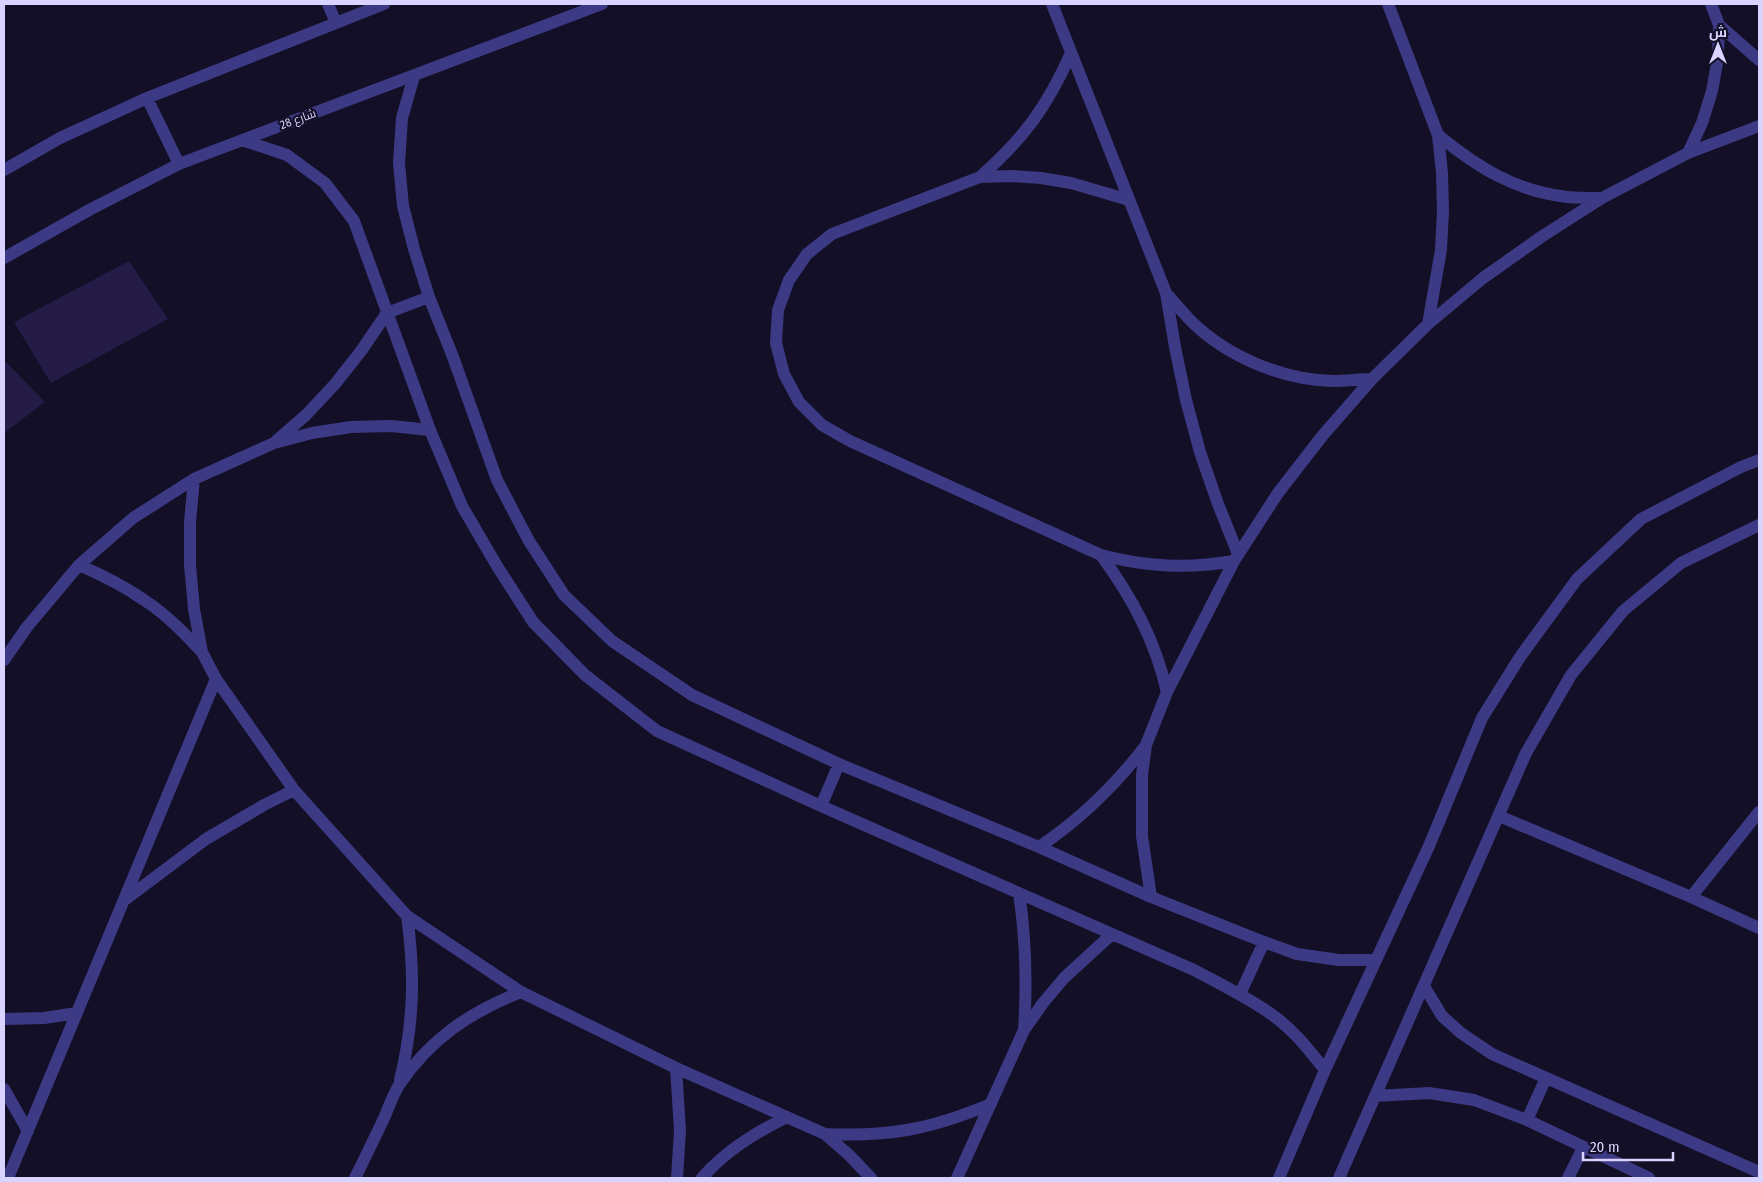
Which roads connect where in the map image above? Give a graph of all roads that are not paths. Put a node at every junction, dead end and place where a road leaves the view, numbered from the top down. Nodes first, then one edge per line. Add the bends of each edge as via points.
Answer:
1 (328, 4) edge
2 (384, 4) edge
3 (602, 4) edge
4 (1052, 4) edge
5 (1388, 4) edge
6 (1711, 4) edge
7 (336, 23) junction
8 (1719, 26) junction
9 (1071, 53) junction
10 (1759, 60) edge
11 (414, 76) junction
12 (147, 98) junction
13 (1759, 126) edge
14 (1438, 135) junction
15 (242, 140) junction
16 (1688, 153) junction
17 (179, 164) junction
18 (4, 170) edge
19 (980, 177) junction
20 (1602, 198) junction
21 (1129, 200) junction
22 (4, 258) edge
23 (1166, 293) junction
24 (429, 297) junction
25 (387, 313) junction
26 (1428, 324) junction
27 (1372, 379) junction
28 (430, 430) junction
29 (274, 443) junction
30 (1759, 460) edge
31 (194, 479) junction
32 (1759, 525) edge
33 (1101, 555) junction
34 (1236, 558) junction
35 (80, 565) junction
36 (202, 652) junction
37 (4, 660) edge
38 (216, 679) junction
39 (1167, 692) junction
40 (1146, 745) junction
41 (839, 764) junction
42 (294, 790) junction
43 (821, 806) junction
44 (1759, 812) edge
45 (1499, 816) junction
46 (1039, 847) junction
47 (1019, 893) junction
48 (1151, 897) junction
49 (1691, 897) junction
50 (124, 900) junction
51 (407, 916) junction
52 (1759, 928) edge
53 (1112, 934) junction
54 (1264, 942) junction
55 (1376, 960) junction
56 (1424, 986) junction
57 (521, 992) junction
58 (1240, 994) junction
59 (77, 1013) junction
60 (4, 1018) edge
61 (1024, 1030) junction
62 (676, 1068) junction
63 (1325, 1070) junction
64 (1546, 1078) junction
65 (398, 1087) junction
66 (4, 1090) edge
67 (1375, 1096) junction
68 (991, 1104) junction
69 (787, 1117) junction
70 (1527, 1120) junction
71 (28, 1131) junction
72 (825, 1134) junction
73 (1583, 1148) junction
74 (1759, 1172) edge
75 (8, 1178) edge
76 (356, 1178) edge
77 (677, 1178) edge
78 (702, 1178) edge
79 (871, 1178) edge
80 (957, 1178) edge
81 (1279, 1178) edge
82 (1339, 1178) edge
83 (1568, 1178) edge
84 (1649, 1178) edge

1 - 7 street
2 - 7 street
3 - 11 street, شارع 28
4 - 9 street
5 - 14 street
6 - 8 street
7 - 12 street
8 - 10 street
8 - 16 street via 1712,91
9 - 19 street via 1043,108 1004,156
9 - 21 street
11 - 15 street, شارع 28
11 - 24 street via 402,118 398,163 403,206
12 - 17 street
12 - 18 street via 60,138
13 - 16 street
14 - 20 street via 1466,158 1497,176 1530,189 1566,197
14 - 26 street via 1442,192 1441,250
15 - 17 street, شارع 28
15 - 25 street via 286,155 325,183 354,221
16 - 20 street
17 - 22 street, شارع 28
19 - 21 street via 1041,178
19 - 33 street via 832,234 807,254 789,280 778,310 776,343 784,374 800,402 822,425 850,441
20 - 26 street via 1483,278
21 - 23 street
23 - 27 street via 1192,322 1222,346 1257,364 1294,376 1333,381
23 - 34 street via 1178,365 1200,452
24 - 25 street
24 - 41 street via 497,480 564,595 612,641 692,695
25 - 28 street
25 - 29 street via 335,384
26 - 27 street
27 - 34 street via 1278,493
28 - 29 street via 391,426 351,427
28 - 43 street via 462,506 497,566 533,622 585,675 657,730
29 - 31 street
30 - 55 street via 1641,519 1577,579 1520,657 1482,718 1429,846
31 - 35 street via 133,518
31 - 36 street via 190,565
32 - 45 street via 1681,563 1624,611 1571,675 1526,753
33 - 34 street via 1154,566 1208,566
33 - 39 street via 1146,628
34 - 39 street
35 - 36 street via 146,601
35 - 37 street via 27,627
36 - 38 street
38 - 42 street
38 - 50 street
39 - 40 street
40 - 46 street via 1087,811
40 - 48 street via 1141,814
41 - 43 street
41 - 46 street
42 - 50 street via 206,839
42 - 51 street
43 - 47 street
44 - 49 street
45 - 49 street
45 - 56 street
46 - 48 street
47 - 53 street
47 - 61 street via 1026,962
48 - 54 street
49 - 52 street
50 - 59 street
51 - 57 street
51 - 65 street via 412,967 411,1019
53 - 58 street
53 - 61 street via 1064,978
54 - 55 street via 1306,955 1339,960
54 - 58 street
55 - 63 street
56 - 64 street via 1442,1016 1461,1033 1492,1054
56 - 67 street
57 - 62 street
57 - 65 street via 464,1019 417,1061
58 - 63 street via 1272,1014 1301,1040
59 - 60 street via 44,1018
59 - 71 street
61 - 68 street
62 - 69 street
62 - 77 street via 680,1130
63 - 81 street
64 - 70 street
64 - 74 street
65 - 76 street
66 - 71 street
67 - 70 street via 1429,1093 1456,1097 1474,1100
67 - 82 street
68 - 72 street via 927,1127 893,1133
68 - 80 street
69 - 72 street
69 - 78 street via 732,1149
70 - 73 street
71 - 75 street
72 - 79 street
73 - 83 street
73 - 84 street

